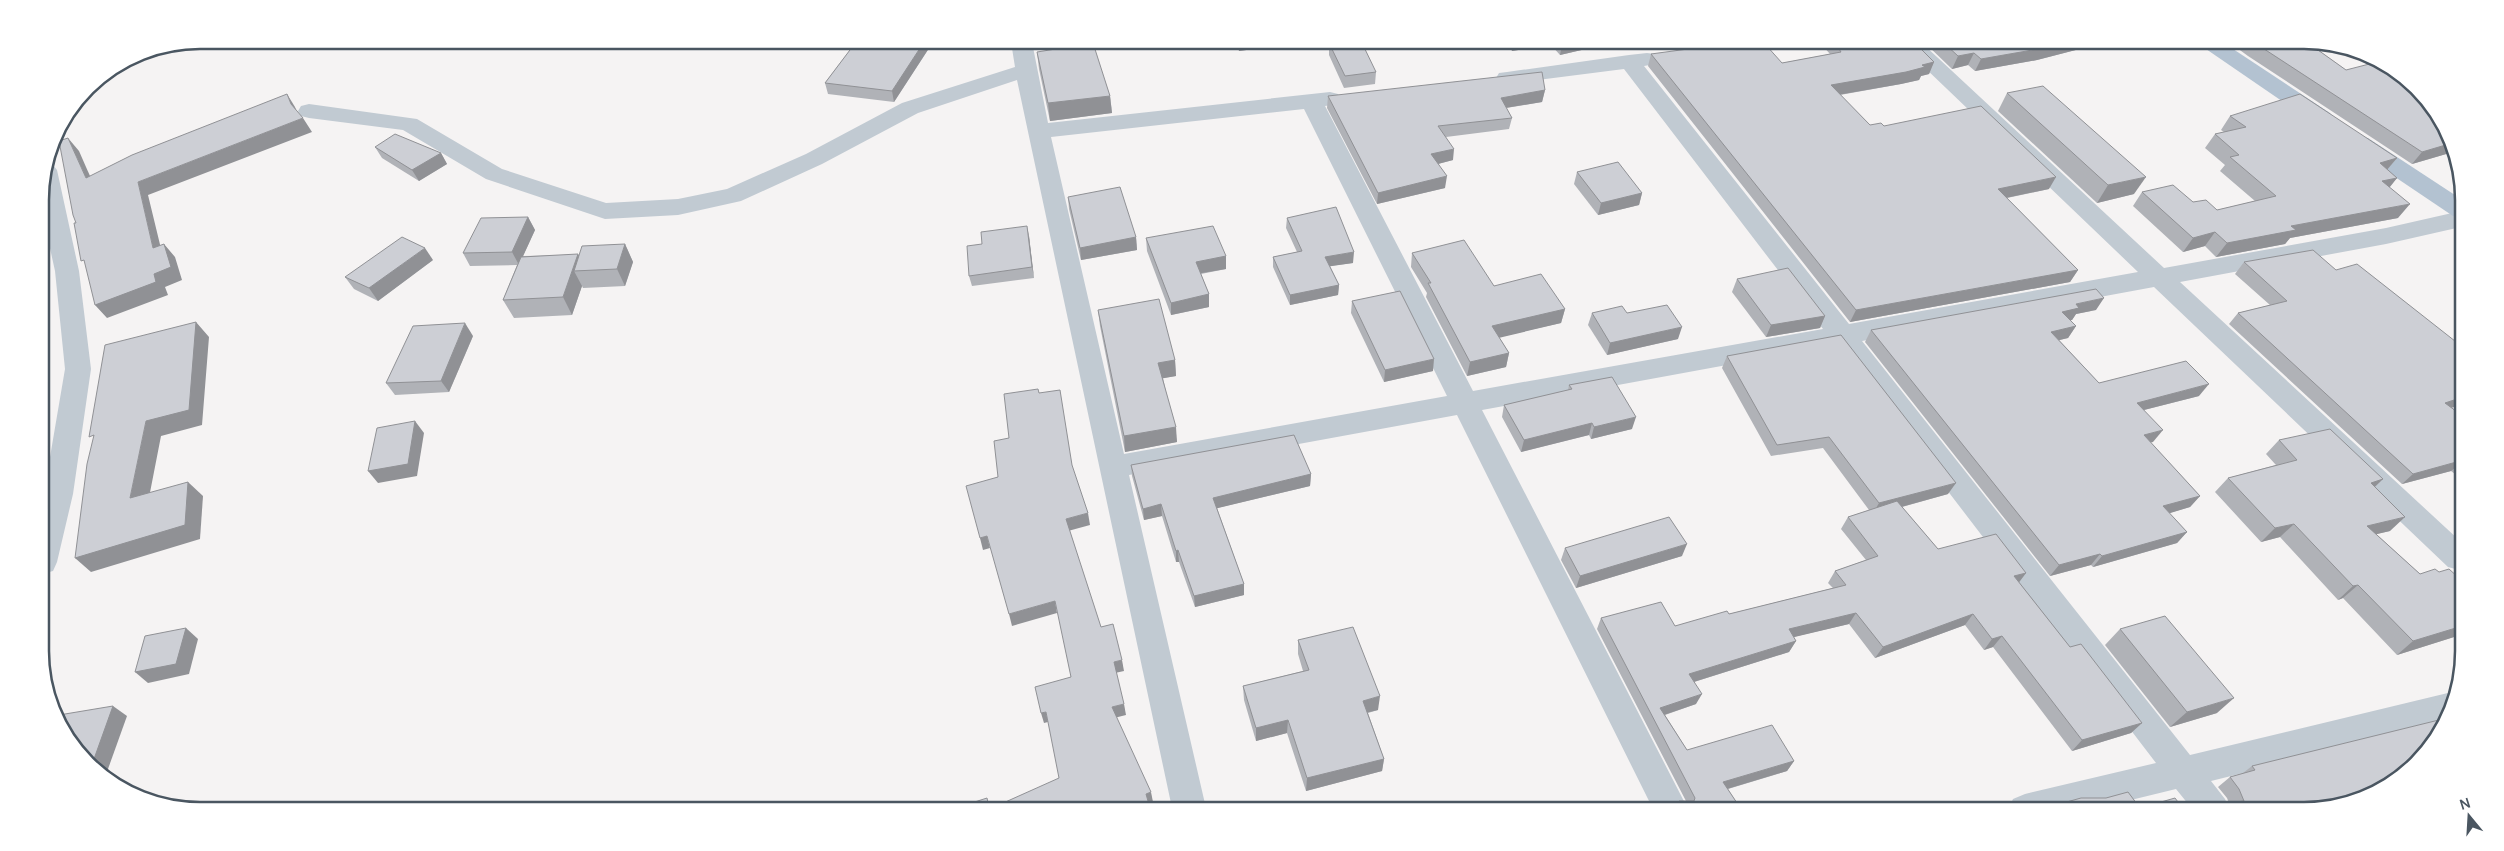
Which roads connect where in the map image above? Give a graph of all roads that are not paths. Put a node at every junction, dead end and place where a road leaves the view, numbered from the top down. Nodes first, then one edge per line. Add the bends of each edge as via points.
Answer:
1 (1022, 49) edge
2 (1915, 49) edge
3 (2219, 49) edge
4 (1667, 56) edge
5 (1629, 61) junction
6 (1026, 70) junction
7 (1486, 81) edge
8 (1350, 96) edge
9 (1310, 101) junction
10 (309, 111) dead end
11 (1038, 131) junction
12 (49, 189) edge
13 (2455, 206) edge
14 (2455, 220) edge
15 (2158, 277) junction
16 (1842, 335) junction
17 (1464, 403) junction
18 (1113, 467) junction
19 (49, 534) edge
20 (2455, 554) edge
21 (2443, 709) edge
22 (2183, 772) junction
23 (1189, 802) edge
24 (1666, 802) edge
25 (2058, 802) edge
26 (2207, 802) edge

1 - 6 street
2 - 15 street
3 - 13 main road
4 - 5 street
5 - 7 street
5 - 16 street
6 - 10 street via 910,108 814,159 733,196 678,207 614,211 605,211 494,174 409,124
6 - 11 street
8 - 9 street
9 - 11 street
9 - 17 street
11 - 18 street
12 - 19 street via 67,271 78,369 59,494
14 - 15 street
15 - 16 street
15 - 20 street
16 - 17 street
16 - 22 street
17 - 18 street
17 - 24 street
18 - 23 street
21 - 22 street
22 - 25 street
22 - 26 street

